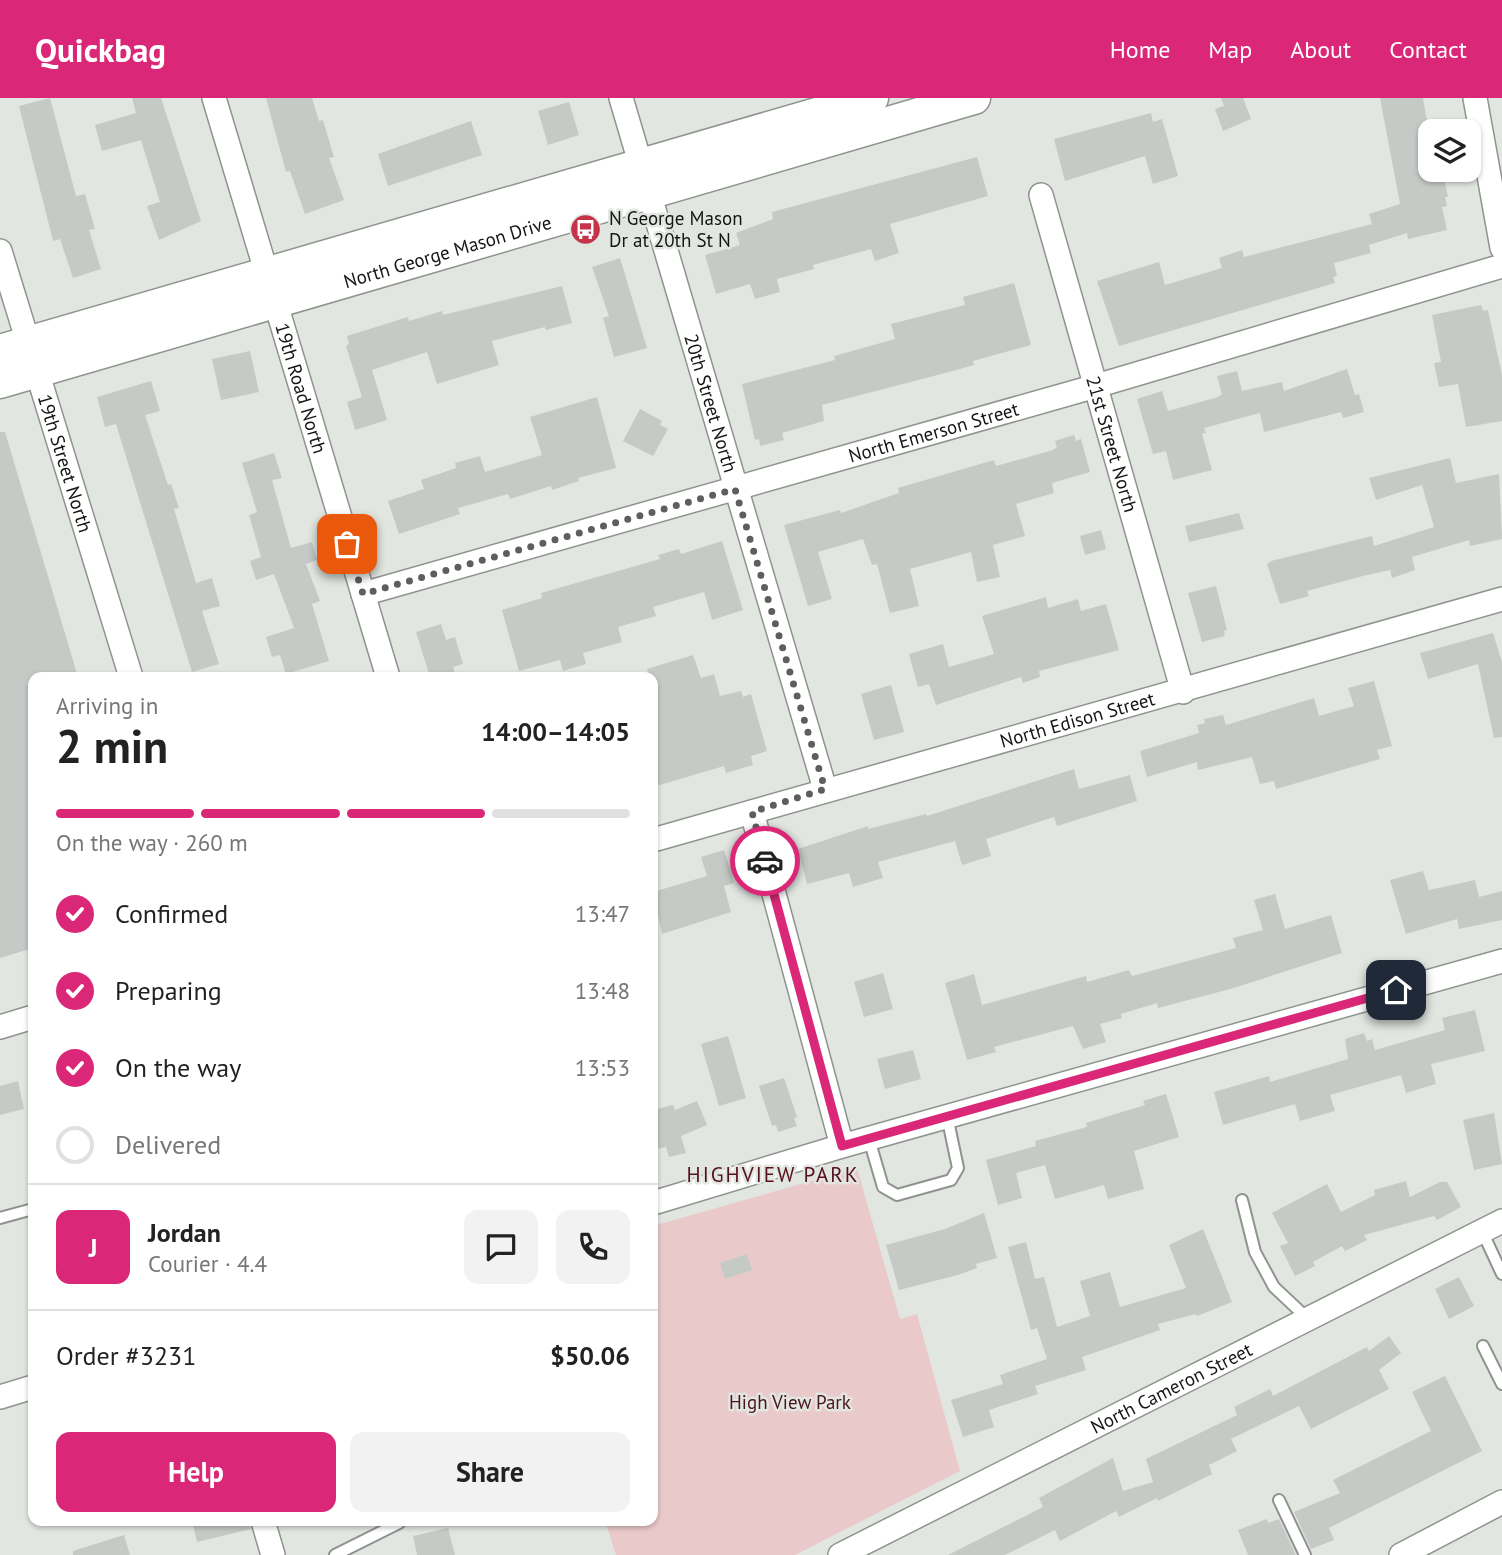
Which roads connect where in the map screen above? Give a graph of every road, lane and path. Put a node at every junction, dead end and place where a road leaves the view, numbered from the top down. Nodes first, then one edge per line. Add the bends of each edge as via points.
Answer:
1 (214, 98) edge
2 (621, 98) edge
3 (872, 98) edge
4 (974, 98) edge
5 (1475, 98) edge
6 (646, 178) junction
7 (1041, 195) dead end
8 (1502, 248) edge
9 (0, 251) edge
10 (1502, 267) edge
11 (271, 287) junction
12 (22, 355) edge
13 (0, 382) edge
14 (1096, 386) junction
15 (735, 489) junction
16 (363, 594) junction
17 (1502, 599) edge
18 (129, 672) edge
19 (386, 672) edge
20 (1183, 692) junction
21 (825, 789) junction
22 (752, 812) junction
23 (658, 839) edge
24 (1502, 961) edge
25 (28, 1019) edge
26 (0, 1027) edge
27 (947, 1116) junction
28 (869, 1139) junction
29 (842, 1146) junction
30 (1242, 1200) dead end
31 (658, 1201) edge
32 (28, 1210) edge
33 (0, 1218) edge
34 (1492, 1226) edge
35 (1502, 1274) edge
36 (1308, 1319) junction
37 (1483, 1346) dead end
38 (1502, 1384) edge
39 (28, 1389) edge
40 (0, 1397) edge
41 (1279, 1500) dead end
42 (1502, 1502) edge
43 (264, 1526) edge
44 (393, 1526) edge
45 (869, 1548) edge
46 (1413, 1552) edge
47 (273, 1555) edge
48 (335, 1555) edge
49 (840, 1555) edge
50 (1305, 1555) edge

1 - 11 street, 19th Road North
2 - 6 street, 20th Street North
3 - 6 main road, North George Mason Drive
4 - 6 main road, North George Mason Drive
5 - 8 street
6 - 11 main road, North George Mason Drive
6 - 15 street, 20th Street North
7 - 14 street, 21st Street North
9 - 12 street, 19th Street North
10 - 14 street, North Emerson Street
11 - 12 main road, North George Mason Drive
11 - 16 street, 19th Road North
12 - 13 main road, North George Mason Drive
12 - 18 street, 19th Street North
14 - 15 street, North Emerson Street
14 - 20 street, 21st Street North
15 - 16 street, North Emerson Street
15 - 21 street, 20th Street North
16 - 19 street, 19th Road North
17 - 20 street, North Edison Street
20 - 21 street, North Edison Street
21 - 22 street, North Edison Street
22 - 23 street, North Edison Street
22 - 29 street
24 - 27 street
25 - 26 street
27 - 28 street
27 - 28 lane via 958,1168 951,1180 897,1195 883,1187
28 - 29 street
29 - 31 street
30 - 36 lane via 1255,1252 1274,1287
32 - 33 lane
34 - 35 lane
34 - 36 street, North Cameron Street
36 - 45 street, North Cameron Street
37 - 38 lane
39 - 40 street
41 - 50 lane
42 - 46 street
43 - 47 street
44 - 48 lane
45 - 49 street, North Cameron Street

